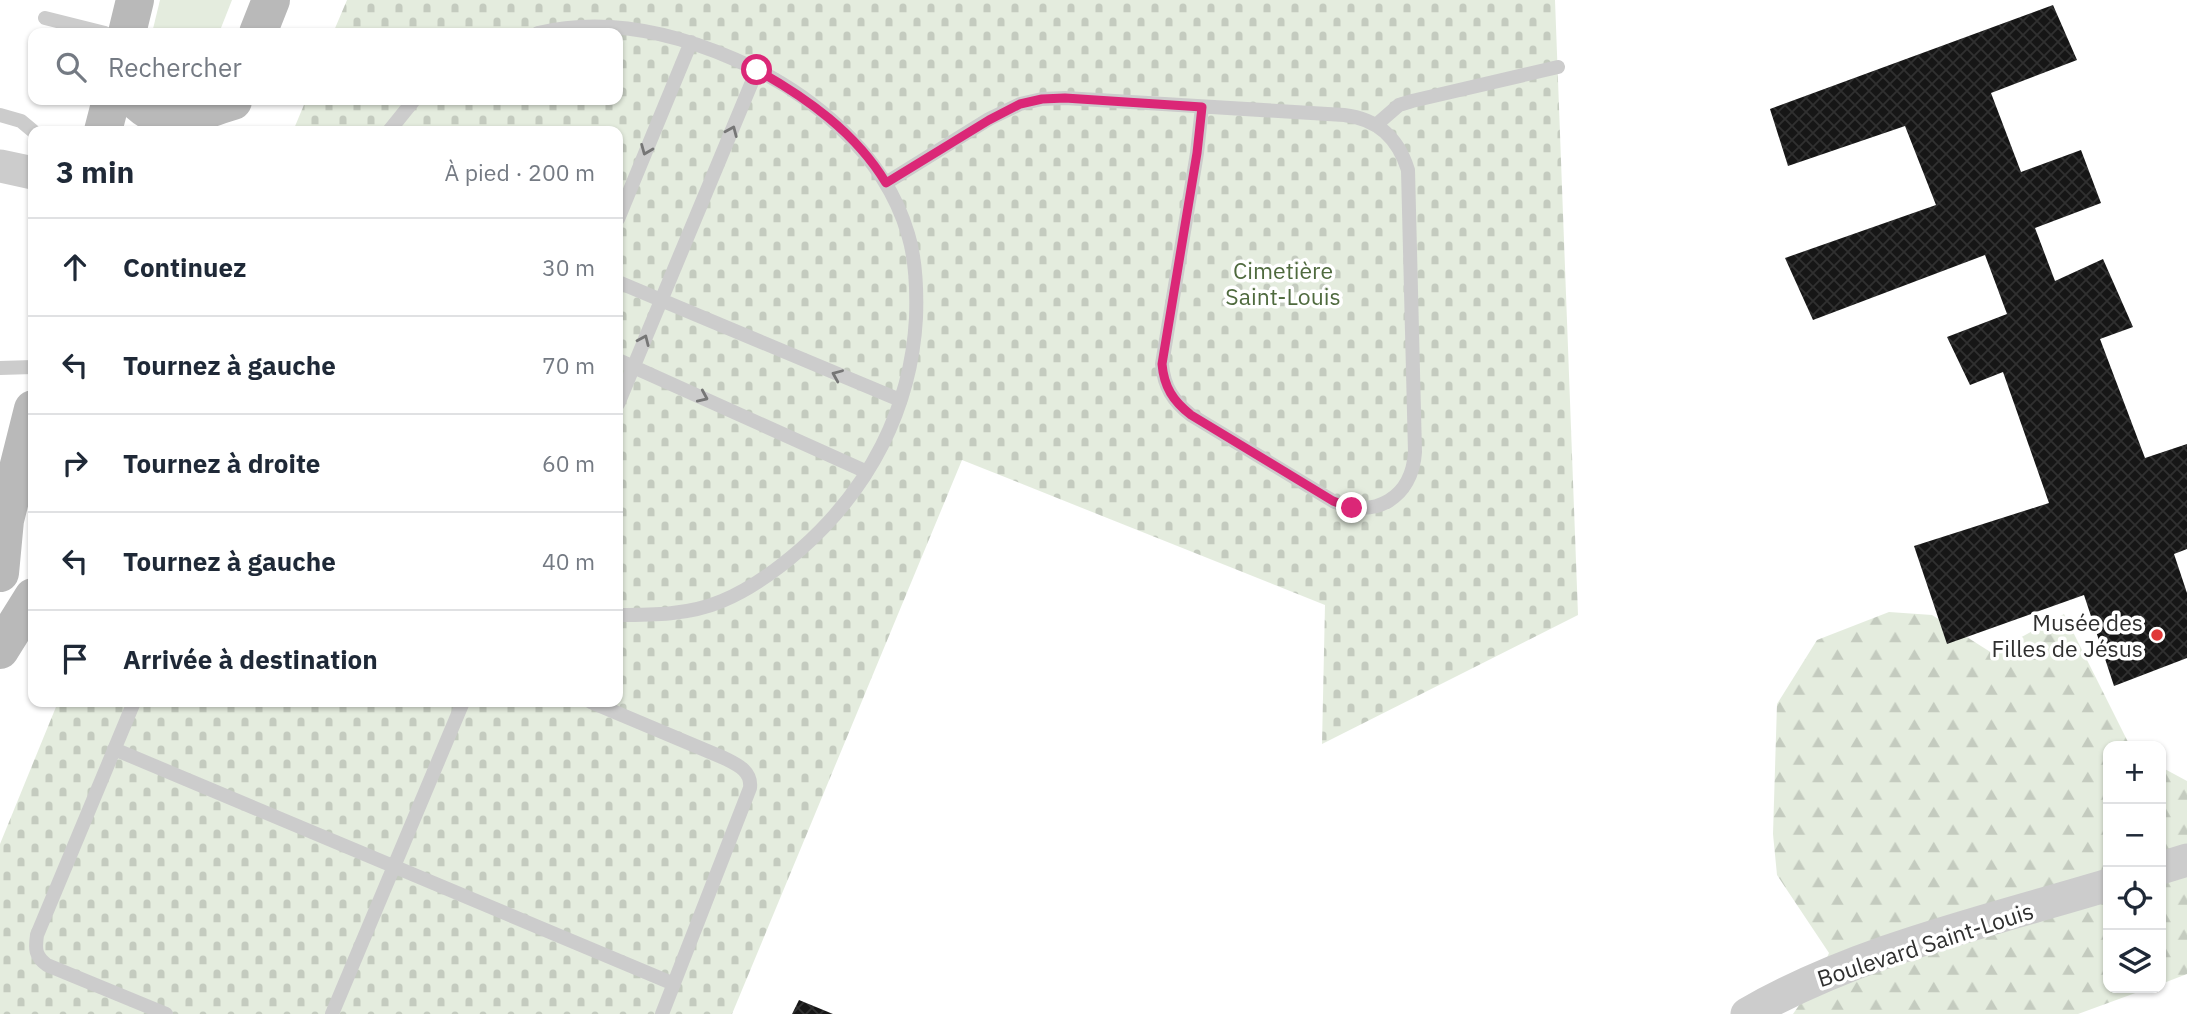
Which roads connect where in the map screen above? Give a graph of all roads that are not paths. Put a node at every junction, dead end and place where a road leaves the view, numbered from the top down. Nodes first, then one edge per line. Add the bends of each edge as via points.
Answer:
1 (135, 0) edge
2 (271, 0) edge
3 (45, 18) dead end
4 (85, 28) edge
5 (128, 28) edge
6 (260, 28) edge
7 (572, 28) edge
8 (691, 42) junction
9 (1558, 67) dead end
10 (757, 70) junction
11 (110, 105) edge
12 (141, 105) edge
13 (410, 105) edge
14 (1202, 107) junction
15 (229, 111) edge
16 (0, 115) edge
17 (1376, 125) junction
18 (104, 126) edge
19 (392, 126) edge
20 (28, 127) edge
21 (0, 166) edge
22 (28, 172) edge
23 (886, 183) junction
24 (623, 207) edge
25 (623, 284) edge
26 (662, 300) junction
27 (623, 362) edge
28 (633, 366) junction
29 (28, 367) edge
30 (0, 368) edge
31 (623, 391) edge
32 (900, 400) junction
33 (28, 429) edge
34 (867, 472) junction
35 (22, 590) edge
36 (623, 615) edge
37 (0, 650) edge
38 (132, 707) edge
39 (461, 707) edge
40 (603, 707) edge
41 (114, 749) junction
42 (2187, 860) edge
43 (393, 865) junction
44 (2164, 867) edge
45 (2103, 886) edge
46 (674, 984) junction
47 (166, 1014) edge
48 (332, 1014) edge
49 (662, 1014) edge
50 (1747, 1014) edge

1 - 5 main road
2 - 6 main road
3 - 4 lane
7 - 8 lane via 619,27
8 - 10 lane
8 -> 24 lane
9 - 17 lane via 1412,101
10 - 23 lane via 837,125
26 -> 10 lane
11 - 18 main road
12 - 15 main road via 168,118
13 - 19 lane
14 - 17 lane via 1356,116
14 - 17 lane via 1162,364 1165,384 1175,402 1191,415 1333,501 1363,509 1383,504 1400,491 1412,474 1415,452 1408,170 1393,139
14 - 23 lane via 1065,98 1020,104
16 - 20 lane
21 - 22 street
23 - 32 lane via 909,234 915,275 915,334
25 - 26 lane
28 -> 26 lane
32 -> 26 lane
27 - 28 lane
28 - 31 lane
28 -> 34 lane
29 - 30 lane
32 - 34 lane
33 - 35 main road via 5,520
34 - 36 lane via 818,534 755,584 722,601 685,612
35 - 37 main road
38 - 41 lane
39 - 43 lane
40 - 46 lane via 739,765 751,781
41 - 43 lane
41 - 47 lane via 35,947 38,958 47,965
42 - 44 street
43 - 46 lane
43 - 48 lane
45 - 50 street, Boulevard Saint-Louis via 1827,973
46 - 49 lane

